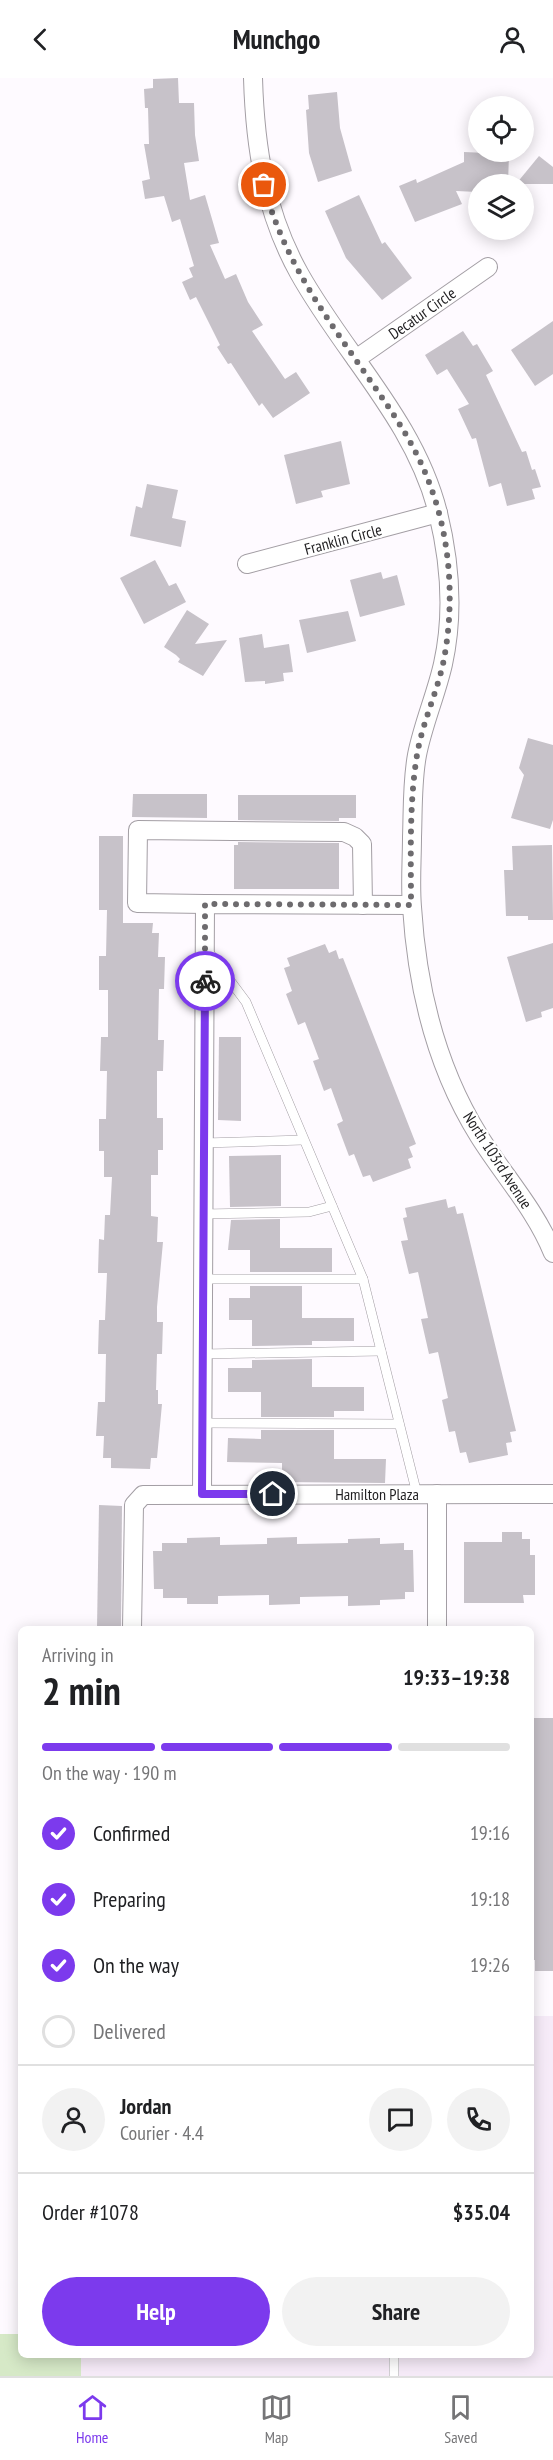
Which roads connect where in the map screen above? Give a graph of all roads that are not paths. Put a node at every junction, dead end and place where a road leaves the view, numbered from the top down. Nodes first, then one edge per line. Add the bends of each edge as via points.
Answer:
1 (253, 78) edge
2 (488, 267) dead end
3 (356, 359) junction
4 (438, 513) junction
5 (247, 564) dead end
6 (205, 904) junction
7 (363, 904) junction
8 (411, 905) junction
9 (205, 947) junction
10 (303, 1140) junction
11 (204, 1143) junction
12 (332, 1206) junction
13 (203, 1214) junction
14 (553, 1253) edge
15 (203, 1279) junction
16 (363, 1279) junction
17 (381, 1351) junction
18 (202, 1354) junction
19 (202, 1423) junction
20 (399, 1424) junction
21 (202, 1494) junction
22 (417, 1494) junction
23 (437, 1494) junction
24 (553, 1494) edge
25 (132, 1626) edge
26 (437, 1626) edge
27 (394, 2358) edge
28 (394, 2376) edge

1 - 3 street, North 103rd Avenue via 257,150 267,198 299,273
2 - 3 street, Decatur Circle
3 - 4 street, North 103rd Avenue via 412,444
4 - 5 street, Franklin Circle
4 - 8 street, North 103rd Avenue via 449,576 450,608 443,666 415,767
6 - 7 street
6 - 7 street via 137,903 138,830 344,832 362,844
6 - 9 street
7 - 8 street
8 - 14 street, North 103rd Avenue via 426,1006 444,1066 478,1135 532,1211
9 - 10 lane via 246,1002
9 - 11 street
10 - 11 lane
10 - 12 lane
11 - 13 street
12 - 13 lane via 309,1212
12 - 16 lane
13 - 15 street
15 - 16 lane
15 - 18 street
16 - 17 lane
17 - 18 lane
17 - 20 lane
18 - 19 street
19 - 20 lane
19 - 21 street
20 - 22 lane
21 - 22 street, Hamilton Plaza
21 - 25 street, Hamilton Plaza via 143,1496 134,1505
22 - 23 street, Hamilton Plaza
23 - 24 street, Hamilton Plaza
23 - 26 street
27 - 28 lane

